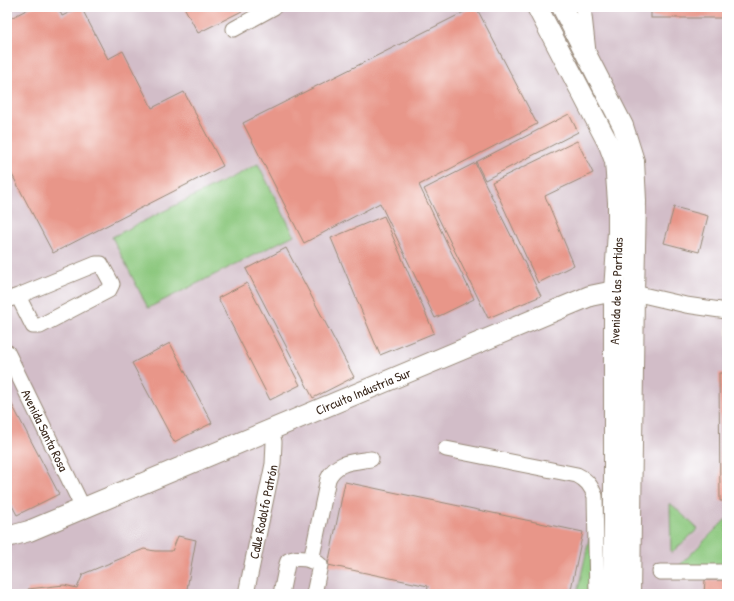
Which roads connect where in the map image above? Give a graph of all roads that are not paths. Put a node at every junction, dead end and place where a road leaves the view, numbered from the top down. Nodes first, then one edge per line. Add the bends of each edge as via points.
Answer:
1 (274, 7) edge
2 (537, 7) edge
3 (562, 7) edge
4 (583, 7) edge
5 (234, 29) dead end
6 (589, 60) junction
7 (614, 291) junction
8 (634, 293) junction
9 (12, 298) edge
10 (727, 311) edge
11 (7, 352) edge
12 (272, 429) junction
13 (446, 448) dead end
14 (371, 459) dead end
15 (83, 508) junction
16 (7, 537) edge
17 (311, 561) junction
18 (660, 572) dead end
19 (727, 572) edge
20 (246, 594) edge
21 (281, 594) edge
22 (314, 594) edge
23 (597, 594) edge
24 (614, 594) edge
25 (630, 594) edge

1 - 5 street
2 - 7 main road, Avenida de las Partidas via 615,161 618,224
3 - 6 main road, Avenida de las Partidas
4 - 6 street
6 - 8 main road, Avenida de las Partidas via 623,126 634,161
7 - 8 main road, Circuito Industria Sur
7 - 12 main road, Circuito Industria Sur via 590,296
7 - 24 main road, Avenida de las Partidas
8 - 10 street, Circuito Industria Sur
8 - 25 main road, Avenida de las Partidas
9 - 9 street via 96,264 101,264 112,284 109,290 36,327
11 - 15 street, Avenida Santa Rosa
12 - 15 main road, Circuito Industria Sur
12 - 20 street, Calle Rodolfo Patrón via 272,464
13 - 23 street via 577,475 586,480 595,496
14 - 17 street via 339,465 331,471
15 - 16 main road, Circuito Industria Sur via 30,531
17 - 21 street via 295,558 288,561
17 - 22 street via 320,565
18 - 19 street

